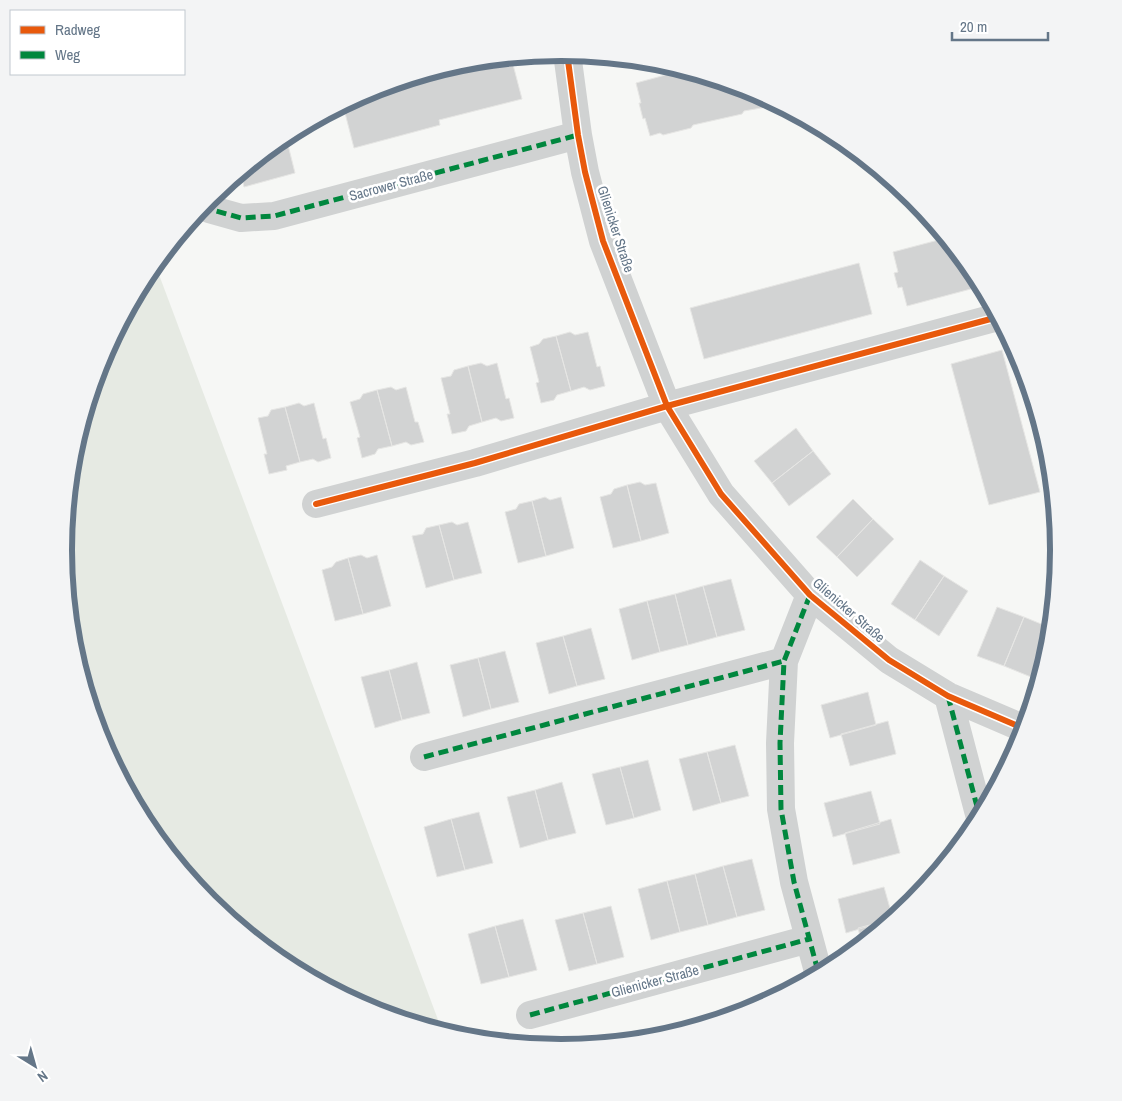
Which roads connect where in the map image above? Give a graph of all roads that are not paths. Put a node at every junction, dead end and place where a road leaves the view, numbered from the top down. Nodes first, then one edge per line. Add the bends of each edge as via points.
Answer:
1 (568, 61) edge
2 (578, 135) junction
3 (211, 209) edge
4 (992, 319) edge
5 (667, 406) junction
6 (316, 504) dead end
7 (810, 595) junction
8 (784, 661) junction
9 (948, 696) junction
10 (1017, 726) edge
11 (424, 757) dead end
12 (977, 807) edge
13 (808, 939) junction
14 (816, 968) edge
15 (530, 1015) dead end

1 - 2 street, Glienicker Straße
2 - 3 street, Sacrower Straße via 274,216 241,218
2 - 5 street, Glienicker Straße via 603,241
4 - 5 street
5 - 6 street via 475,463
5 - 7 street, Glienicker Straße via 721,494
7 - 8 street, Glienicker Straße
7 - 9 street, Glienicker Straße via 889,660
8 - 11 street
8 - 13 street, Glienicker Straße via 781,809
9 - 10 street, Glienicker Straße
9 - 12 street
13 - 14 street, Glienicker Straße
13 - 15 street, Glienicker Straße

